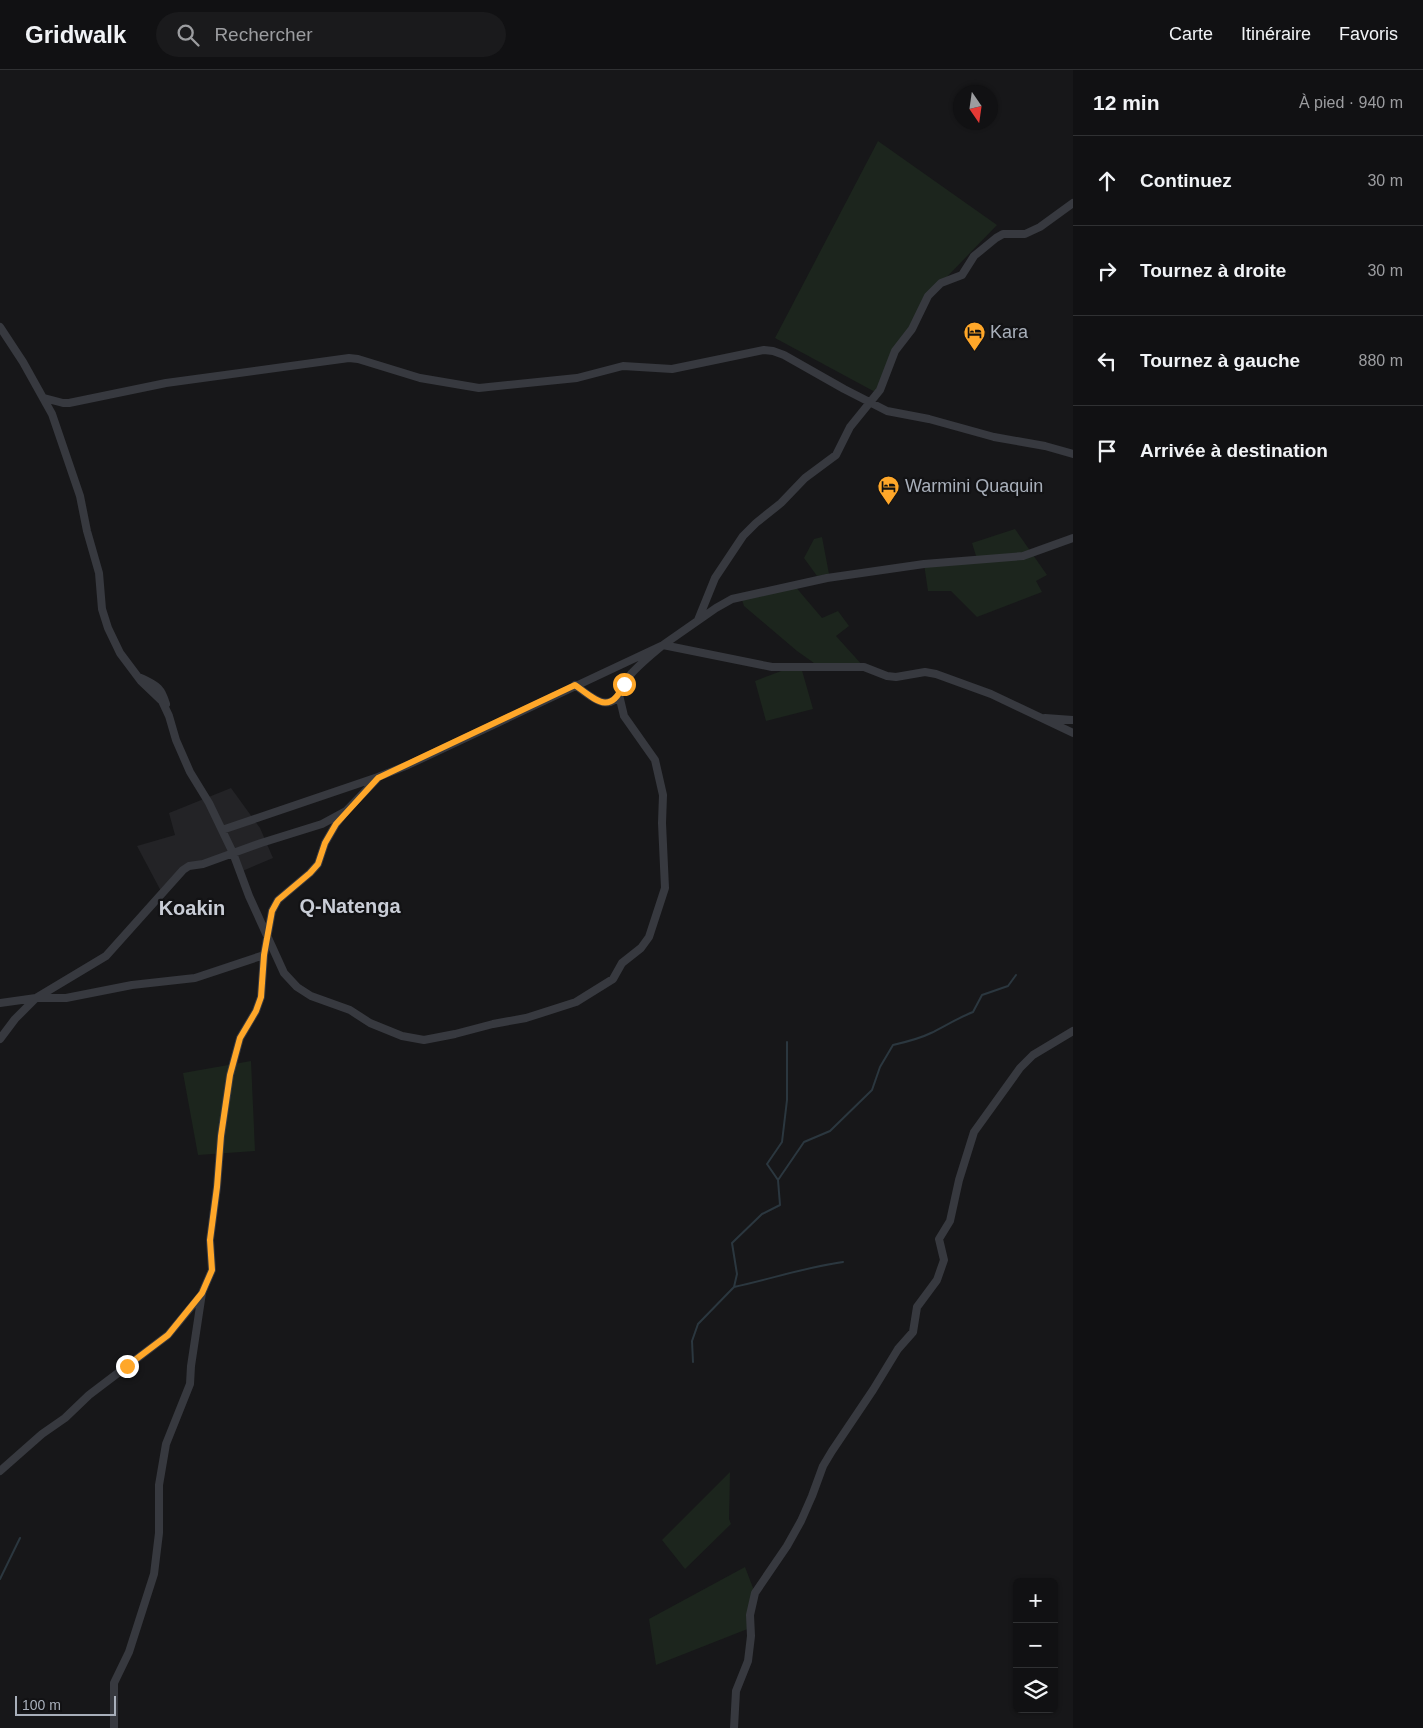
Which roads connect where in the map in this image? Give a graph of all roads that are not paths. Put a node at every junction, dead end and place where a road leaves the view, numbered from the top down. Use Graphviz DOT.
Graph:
graph roads {
  1 [pos="1073,203"];
  2 [pos="0,327"];
  3 [pos="44,398"];
  4 [pos="870,402"];
  5 [pos="1073,454"];
  6 [pos="1073,538"];
  7 [pos="698,620"];
  8 [pos="662,645"];
  9 [pos="575,685"];
  10 [pos="619,695"];
  11 [pos="1038,717"];
  12 [pos="1073,720"];
  13 [pos="1073,733"];
  14 [pos="378,778"];
  15 [pos="346,811"];
  16 [pos="222,830"];
  17 [pos="233,853"];
  18 [pos="268,939"];
  19 [pos="264,955"];
  20 [pos="36,998"];
  21 [pos="0,1003"];
  22 [pos="1073,1031"];
  23 [pos="0,1040"];
  24 [pos="202,1293"];
  25 [pos="0,1471"];
  26 [pos="114,1728"];
  27 [pos="734,1728"];
  1 -- 4 [label="street"];
  2 -- 3 [label="street"];
  3 -- 4 [label="street"];
  3 -- 16 [label="street"];
  4 -- 5 [label="street"];
  4 -- 7 [label="street"];
  6 -- 7 [label="street"];
  7 -- 8 [label="street"];
  8 -- 9 [label="street"];
  8 -- 10 [label="street"];
  8 -- 11 [label="street"];
  9 -- 10 [label="street"];
  9 -- 14 [label="street"];
  10 -- 18 [label="street"];
  11 -- 12 [label="street"];
  11 -- 13 [label="street"];
  14 -- 15 [label="street"];
  14 -- 16 [label="street"];
  15 -- 17 [label="street"];
  15 -- 18 [label="street"];
  16 -- 17 [label="street"];
  17 -- 18 [label="street"];
  17 -- 20 [label="street"];
  18 -- 19 [label="street"];
  19 -- 20 [label="street"];
  19 -- 24 [label="street"];
  20 -- 21 [label="street"];
  20 -- 23 [label="street"];
  22 -- 27 [label="street"];
  24 -- 25 [label="street"];
  24 -- 26 [label="street"];
}
